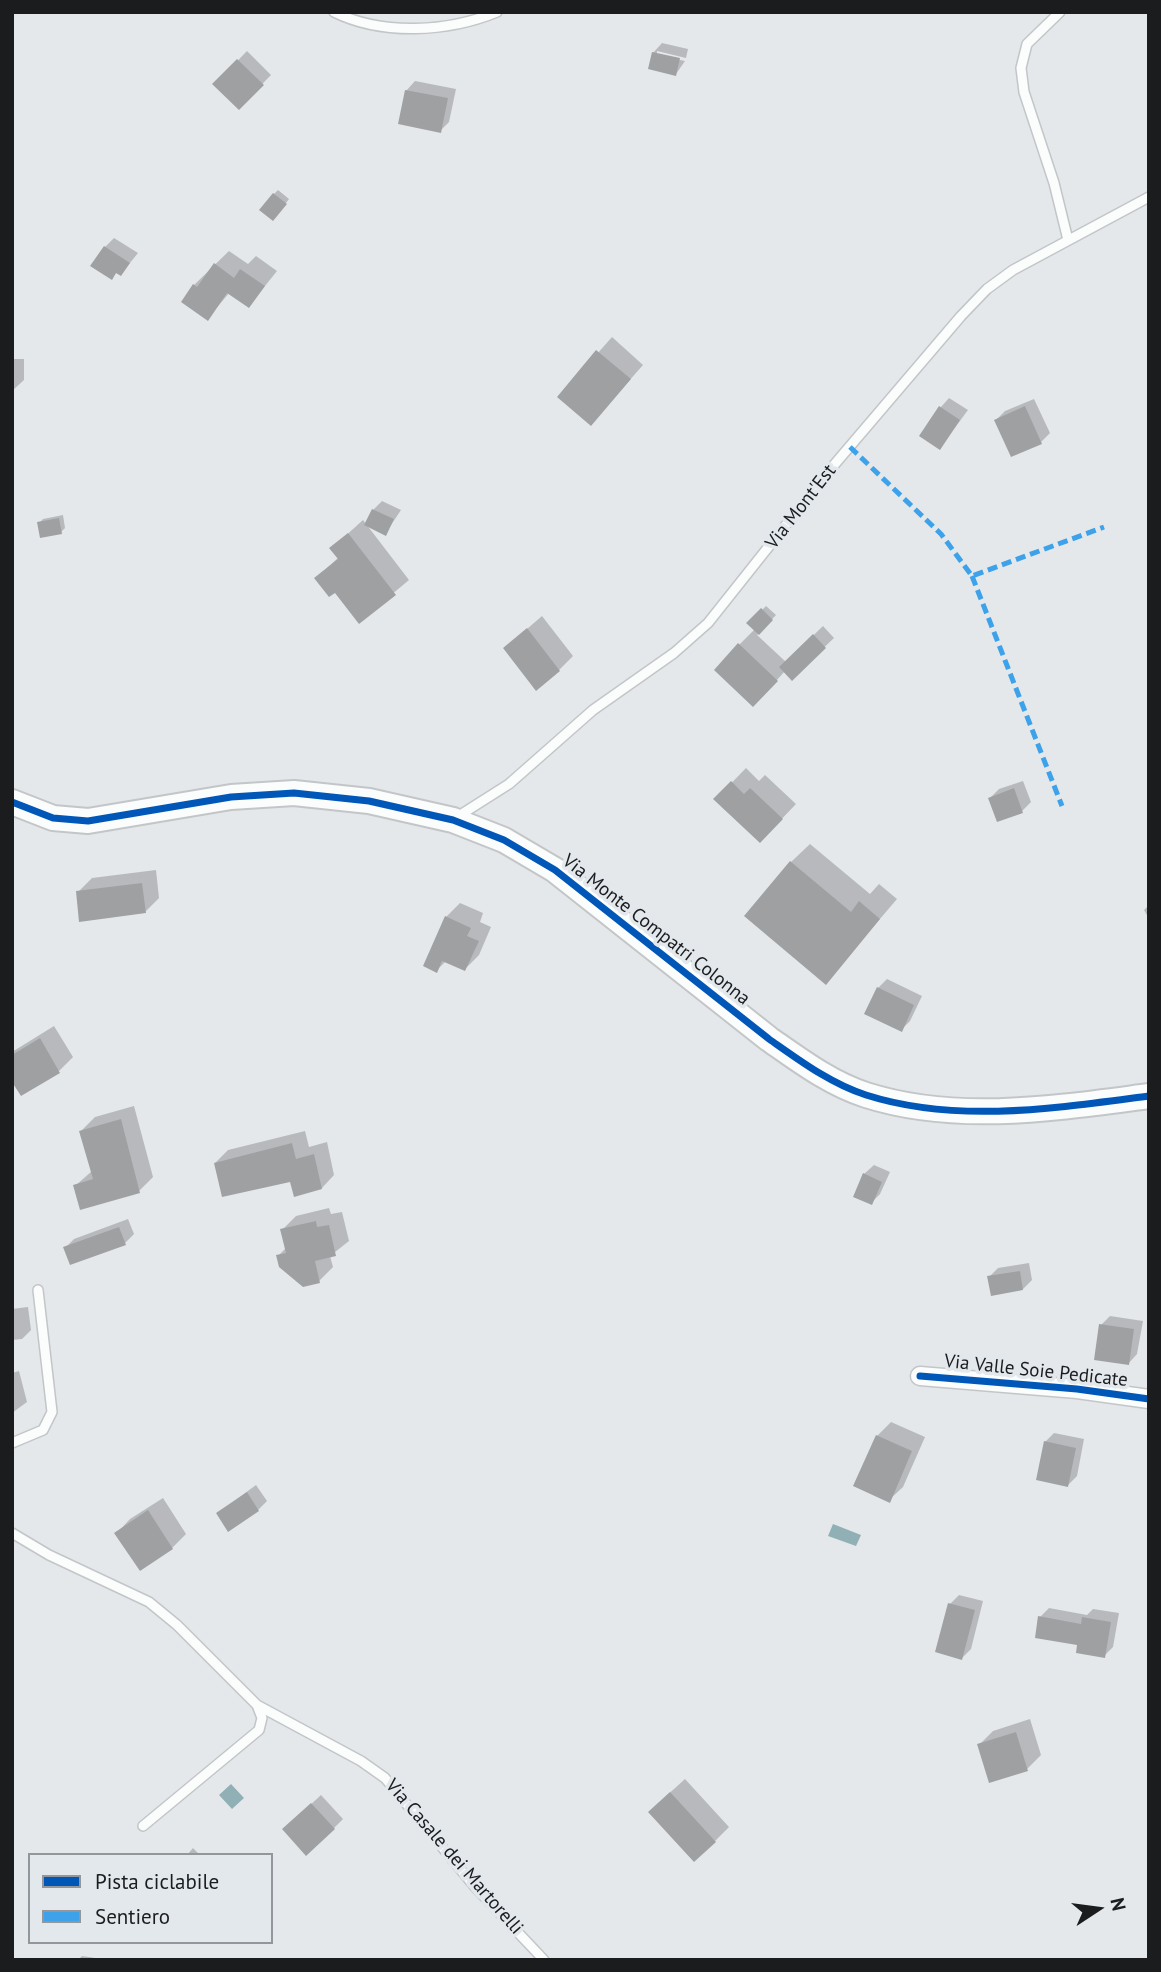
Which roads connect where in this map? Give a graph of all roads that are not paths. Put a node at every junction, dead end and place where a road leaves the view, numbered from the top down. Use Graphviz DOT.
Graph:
graph roads {
  1 [pos="334,12"];
  2 [pos="497,12"];
  3 [pos="1060,12"];
  4 [pos="1149,197"];
  5 [pos="1068,240"];
  6 [pos="12,802"];
  7 [pos="453,820"];
  8 [pos="1149,1096"];
  9 [pos="38,1290"];
  10 [pos="920,1376"];
  11 [pos="1149,1399"];
  12 [pos="12,1443"];
  13 [pos="12,1533"];
  14 [pos="257,1705"];
  15 [pos="143,1826"];
  16 [pos="544,1960"];
  1 -- 2 [label="lane"];
  3 -- 5 [label="lane"];
  4 -- 5 [label="lane, Via Mont'Est"];
  5 -- 7 [label="lane, Via Mont'Est"];
  6 -- 7 [label="street, Via Monte Compatri Colonna"];
  7 -- 8 [label="street, Via Monte Compatri Colonna"];
  9 -- 12 [label="lane"];
  10 -- 11 [label="street, Via Valle Soie Pedicate"];
  13 -- 14 [label="lane, Via Casale dei Martorelli"];
  14 -- 15 [label="lane"];
  14 -- 16 [label="lane, Via Casale dei Martorelli"];
}
